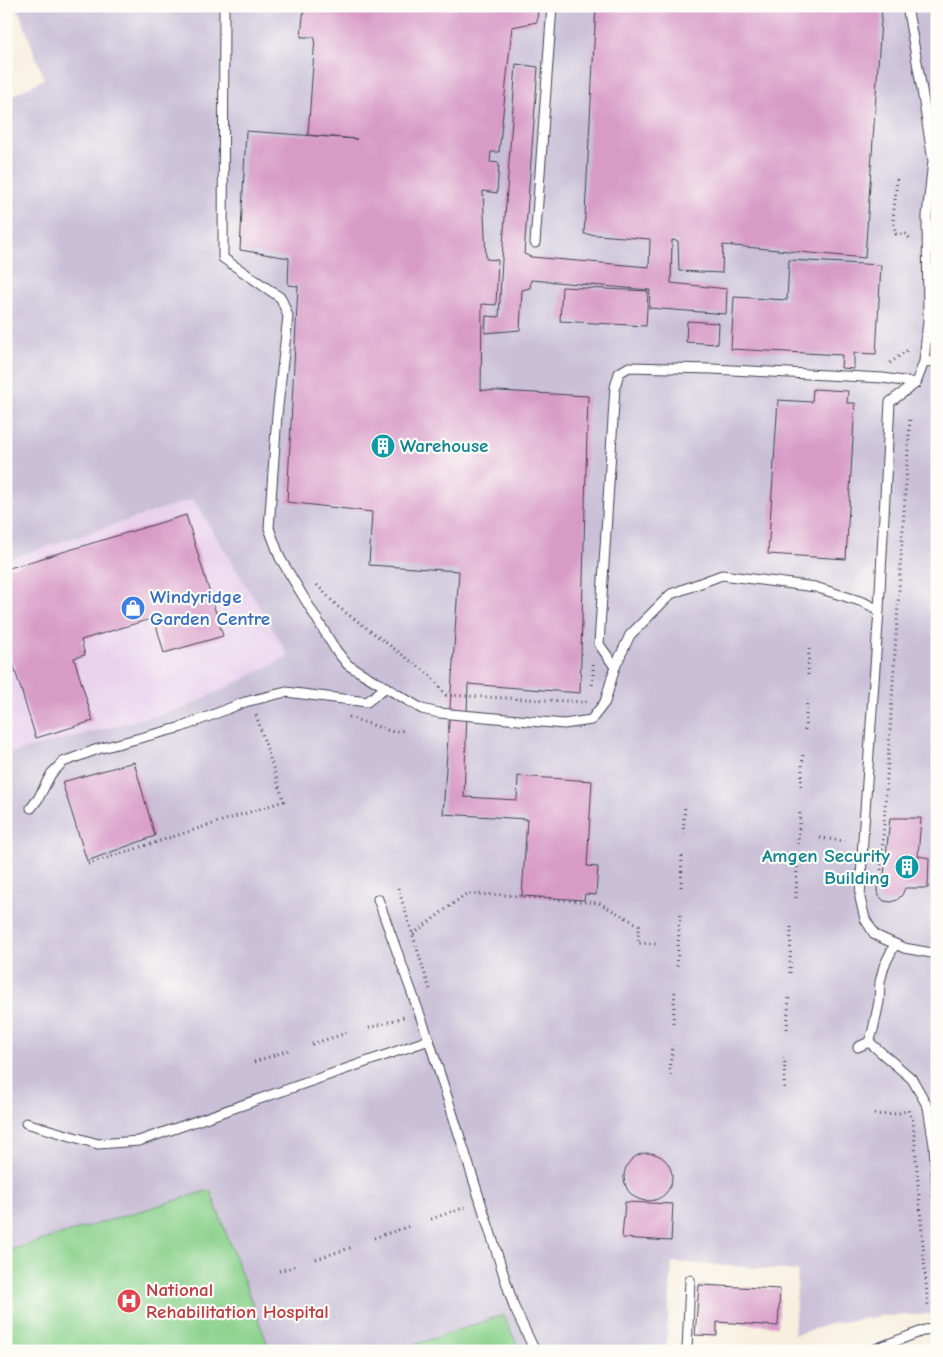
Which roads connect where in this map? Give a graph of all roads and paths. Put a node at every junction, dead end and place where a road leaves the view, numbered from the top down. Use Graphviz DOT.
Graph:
graph roads {
  1 [pos="224,6"];
  2 [pos="552,6"];
  3 [pos="907,6"];
  4 [pos="897,178"];
  5 [pos="535,243"];
  6 [pos="912,243"];
  7 [pos="913,345"];
  8 [pos="937,361"];
  9 [pos="924,362"];
  10 [pos="885,366"];
  11 [pos="916,383"];
  12 [pos="910,418"];
  13 [pos="311,579"];
  14 [pos="879,610"];
  15 [pos="810,647"];
  16 [pos="593,658"];
  17 [pos="615,667"];
  18 [pos="808,675"];
  19 [pos="386,687"];
  20 [pos="807,700"];
  21 [pos="263,713"];
  22 [pos="342,716"];
  23 [pos="406,730"];
  24 [pos="804,730"];
  25 [pos="803,753"];
  26 [pos="801,786"];
  27 [pos="685,805"];
  28 [pos="30,808"];
  29 [pos="800,810"];
  30 [pos="683,834"];
  31 [pos="820,838"];
  32 [pos="845,841"];
  33 [pos="798,844"];
  34 [pos="682,855"];
  35 [pos="88,864"];
  36 [pos="797,864"];
  37 [pos="881,870"];
  38 [pos="681,887"];
  39 [pos="796,898"];
  40 [pos="378,899"];
  41 [pos="680,912"];
  42 [pos="791,924"];
  43 [pos="412,934"];
  44 [pos="657,944"];
  45 [pos="895,944"];
  46 [pos="937,954"];
  47 [pos="677,966"];
  48 [pos="790,973"];
  49 [pos="675,989"];
  50 [pos="789,998"];
  51 [pos="406,1016"];
  52 [pos="673,1023"];
  53 [pos="369,1028"];
  54 [pos="787,1029"];
  55 [pos="347,1033"];
  56 [pos="429,1040"];
  57 [pos="869,1042"];
  58 [pos="312,1044"];
  59 [pos="672,1045"];
  60 [pos="858,1047"];
  61 [pos="289,1050"];
  62 [pos="785,1055"];
  63 [pos="254,1062"];
  64 [pos="670,1075"];
  65 [pos="784,1088"];
  66 [pos="874,1114"];
  67 [pos="26,1123"];
  68 [pos="937,1196"];
  69 [pos="468,1206"];
  70 [pos="431,1219"];
  71 [pos="410,1226"];
  72 [pos="374,1238"];
  73 [pos="353,1246"];
  74 [pos="316,1259"];
  75 [pos="296,1266"];
  76 [pos="279,1272"];
  77 [pos="690,1280"];
  78 [pos="928,1307"];
  79 [pos="937,1328"];
  80 [pos="535,1351"];
  81 [pos="687,1351"];
  82 [pos="870,1351"];
  1 -- 19 [label="lane"];
  2 -- 5 [label="lane"];
  3 -- 9 [label="lane"];
  4 -- 6 [label="path"];
  7 -- 10 [label="path"];
  8 -- 9 [label="lane"];
  9 -- 11 [label="lane"];
  11 -- 14 [label="lane"];
  11 -- 17 [label="lane"];
  12 -- 37 [label="path"];
  13 -- 16 [label="path"];
  14 -- 17 [label="lane"];
  14 -- 45 [label="lane"];
  15 -- 18 [label="path"];
  17 -- 19 [label="lane"];
  19 -- 28 [label="lane"];
  20 -- 24 [label="path"];
  21 -- 35 [label="path"];
  22 -- 23 [label="path"];
  25 -- 26 [label="path"];
  27 -- 30 [label="path"];
  29 -- 33 [label="path"];
  31 -- 32 [label="path"];
  34 -- 38 [label="path"];
  36 -- 39 [label="path"];
  40 -- 56 [label="lane"];
  41 -- 47 [label="path"];
  42 -- 48 [label="path"];
  43 -- 44 [label="path"];
  45 -- 46 [label="lane"];
  45 -- 57 [label="lane"];
  49 -- 52 [label="path"];
  50 -- 54 [label="path"];
  51 -- 53 [label="path"];
  55 -- 58 [label="path"];
  56 -- 67 [label="lane"];
  56 -- 80 [label="lane"];
  57 -- 60 [label="lane"];
  57 -- 68 [label="lane"];
  59 -- 64 [label="path"];
  61 -- 63 [label="path"];
  62 -- 65 [label="path"];
  66 -- 78 [label="path"];
  69 -- 70 [label="path"];
  71 -- 72 [label="path"];
  73 -- 74 [label="path"];
  75 -- 76 [label="path"];
  77 -- 81 [label="lane"];
  79 -- 82 [label="lane"];
}
